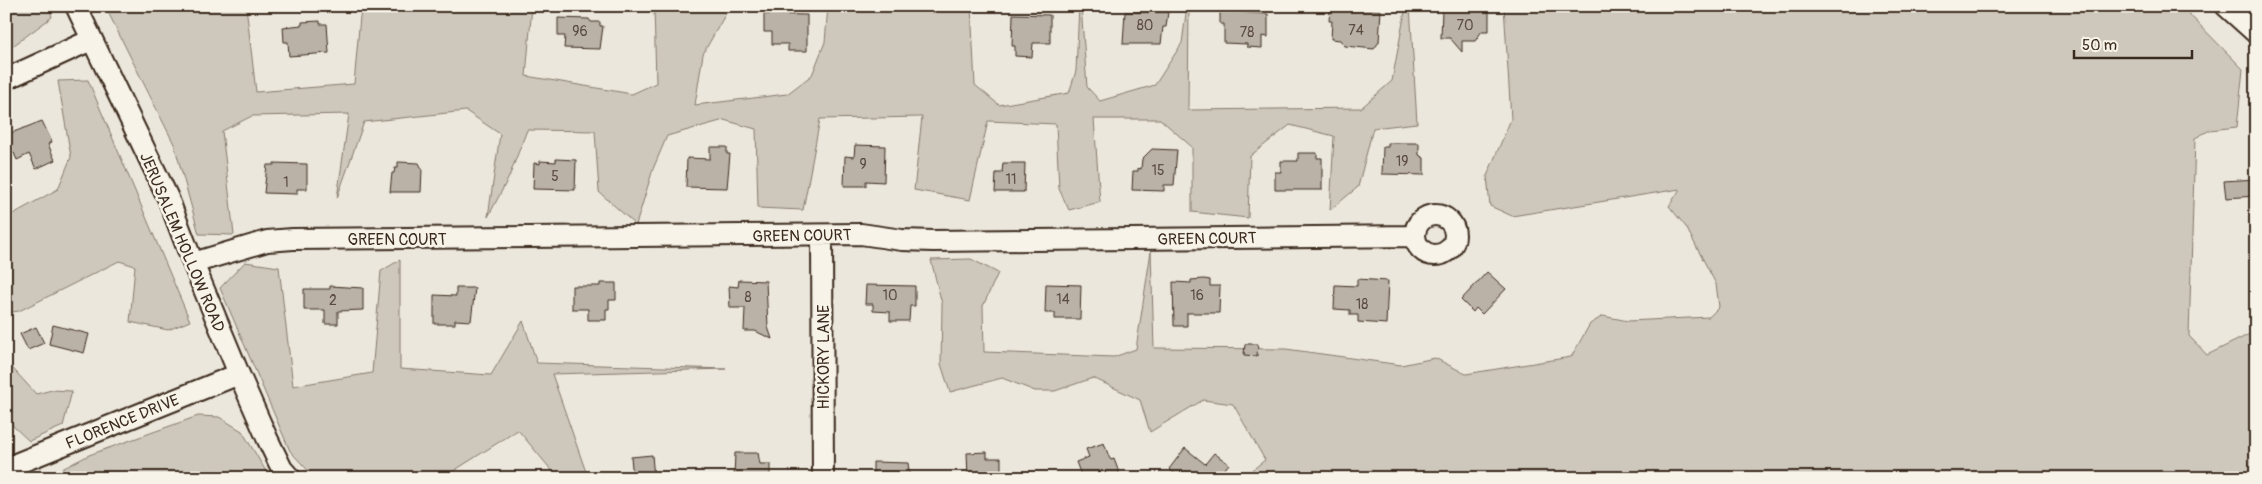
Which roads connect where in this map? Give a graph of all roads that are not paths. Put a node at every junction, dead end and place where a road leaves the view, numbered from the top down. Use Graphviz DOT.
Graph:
graph roads {
  1 [pos="76,6"];
  2 [pos="2226,6"];
  3 [pos="2256,33"];
  4 [pos="91,40"];
  5 [pos="6,79"];
  6 [pos="822,235"];
  7 [pos="1414,236"];
  8 [pos="192,263"];
  9 [pos="239,374"];
  10 [pos="6,468"];
  11 [pos="290,478"];
  12 [pos="823,478"];
  1 -- 4 [label="street, JERUSALEM HOLLOW ROAD"];
  2 -- 3 [label="street"];
  4 -- 5 [label="street"];
  4 -- 8 [label="street, JERUSALEM HOLLOW ROAD"];
  6 -- 7 [label="street, GREEN COURT"];
  6 -- 8 [label="street, GREEN COURT"];
  6 -- 12 [label="street, HICKORY LANE"];
  8 -- 9 [label="street, JERUSALEM HOLLOW ROAD"];
  9 -- 10 [label="street, FLORENCE DRIVE"];
  9 -- 11 [label="street, JERUSALEM HOLLOW ROAD"];
}
